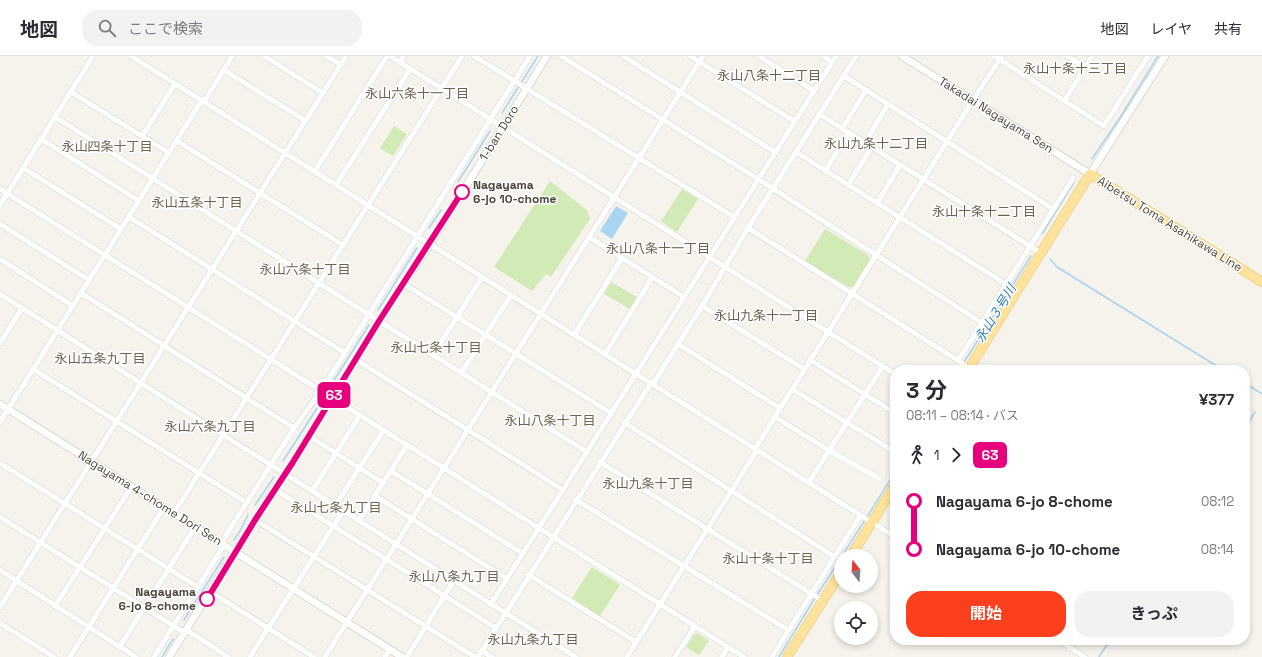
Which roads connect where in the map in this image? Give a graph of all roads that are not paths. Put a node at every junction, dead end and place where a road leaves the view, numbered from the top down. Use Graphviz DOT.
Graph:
graph roads {
  1 [pos="94,56"];
  2 [pos="131,56"];
  3 [pos="232,56"];
  4 [pos="264,56"];
  5 [pos="326,56"];
  6 [pos="346,56"];
  7 [pos="388,56"];
  8 [pos="404,56"];
  9 [pos="462,56"];
  10 [pos="474,56"];
  11 [pos="530,56"];
  12 [pos="547,56"];
  13 [pos="561,56"];
  14 [pos="623,56"];
  15 [pos="690,56"];
  16 [pos="703,56"];
  17 [pos="759,56"];
  18 [pos="823,56"];
  19 [pos="836,56"];
  20 [pos="856,56"];
  21 [pos="902,56"];
  22 [pos="994,56"];
  23 [pos="1067,56"];
  24 [pos="1092,56"];
  25 [pos="1148,56"];
  26 [pos="1165,56"];
  27 [pos="1001,58"];
  28 [pos="400,62"];
  29 [pos="699,62"];
  30 [pos="832,62"];
  31 [pos="340,65"];
  32 [pos="1085,67"];
  33 [pos="410,69"];
  34 [pos="224,70"];
  35 [pos="844,76"];
  36 [pos="175,84"];
  37 [pos="520,85"];
  38 [pos="442,88"];
  39 [pos="866,90"];
  40 [pos="814,91"];
  41 [pos="71,92"];
  42 [pos="680,92"];
  43 [pos="323,93"];
  44 [pos="973,100"];
  45 [pos="1064,100"];
  46 [pos="203,101"];
  47 [pos="888,104"];
  48 [pos="819,114"];
  49 [pos="55,117"];
  50 [pos="306,120"];
  51 [pos="491,120"];
  52 [pos="662,120"];
  53 [pos="794,121"];
  54 [pos="503,127"];
  55 [pos="842,128"];
  56 [pos="849,133"];
  57 [pos="142,136"];
  58 [pos="41,139"];
  59 [pos="177,141"];
  60 [pos="865,142"];
  61 [pos="948,142"];
  62 [pos="872,147"];
  63 [pos="776,152"];
  64 [pos="796,152"];
  65 [pos="286,153"];
  66 [pos="169,154"];
  67 [pos="640,157"];
  68 [pos="900,165"];
  69 [pos="23,168"];
  70 [pos="315,171"];
  71 [pos="825,171"];
  72 [pos="1090,174"];
  73 [pos="1073,178"];
  74 [pos="153,179"];
  75 [pos="758,180"];
  76 [pos="924,180"];
  77 [pos="336,185"];
  78 [pos="848,185"];
  79 [pos="0,189"];
  80 [pos="772,190"];
  81 [pos="260,193"];
  82 [pos="7,194"];
  83 [pos="614,197"];
  84 [pos="139,201"];
  85 [pos="877,203"];
  86 [pos="0,205"];
  87 [pos="368,205"];
  88 [pos="1053,209"];
  89 [pos="129,217"];
  90 [pos="734,217"];
  91 [pos="900,218"];
  92 [pos="0,224"];
  93 [pos="748,228"];
  94 [pos="121,229"];
  95 [pos="236,231"];
  96 [pos="418,236"];
  97 [pos="589,237"];
  98 [pos="430,244"];
  99 [pos="343,245"];
  100 [pos="1031,246"];
  101 [pos="1041,252"];
  102 [pos="105,255"];
  103 [pos="876,255"];
  104 [pos="709,256"];
  105 [pos="622,258"];
  106 [pos="0,259"];
  107 [pos="725,267"];
  108 [pos="212,269"];
  109 [pos="482,277"];
  110 [pos="652,278"];
  111 [pos="89,280"];
  112 [pos="1262,282"];
  113 [pos="319,283"];
  114 [pos="404,284"];
  115 [pos="1012,288"];
  116 [pos="81,293"];
  117 [pos="0,294"];
  118 [pos="853,294"];
  119 [pos="511,295"];
  120 [pos="684,297"];
  121 [pos="73,306"];
  122 [pos="702,306"];
  123 [pos="188,307"];
  124 [pos="22,308"];
  125 [pos="541,314"];
  126 [pos="368,315"];
  127 [pos="457,318"];
  128 [pos="379,321"];
  129 [pos="295,322"];
  130 [pos="988,326"];
  131 [pos="58,330"];
  132 [pos="828,332"];
  133 [pos="485,335"];
  134 [pos="574,335"];
  135 [pos="0,343"];
  136 [pos="678,344"];
  137 [pos="164,346"];
  138 [pos="345,353"];
  139 [pos="515,354"];
  140 [pos="606,354"];
  141 [pos="433,355"];
  142 [pos="355,359"];
  143 [pos="271,360"];
  144 [pos="810,360"];
  145 [pos="965,365"];
  146 [pos="883,366"];
  147 [pos="33,369"];
  148 [pos="804,370"];
  149 [pos="890,371"];
  150 [pos="461,373"];
  151 [pos="636,374"];
  152 [pos="141,383"];
  153 [pos="652,384"];
  154 [pos="792,389"];
  155 [pos="321,391"];
  156 [pos="491,391"];
  157 [pos="865,395"];
  158 [pos="247,398"];
  159 [pos="332,398"];
  160 [pos="0,404"];
  161 [pos="780,408"];
  162 [pos="8,409"];
  163 [pos="890,410"];
  164 [pos="611,413"];
  165 [pos="360,415"];
  166 [pos="775,417"];
  167 [pos="0,422"];
  168 [pos="117,422"];
  169 [pos="625,423"];
  170 [pos="848,423"];
  171 [pos="294,428"];
  172 [pos="467,430"];
  173 [pos="384,431"];
  174 [pos="223,435"];
  175 [pos="309,436"];
  176 [pos="407,445"];
  177 [pos="756,449"];
  178 [pos="890,449"];
  179 [pos="830,451"];
  180 [pos="587,452"];
  181 [pos="336,454"];
  182 [pos="92,461"];
  183 [pos="0,462"];
  184 [pos="600,462"];
  185 [pos="271,466"];
  186 [pos="360,468"];
  187 [pos="443,468"];
  188 [pos="391,471"];
  189 [pos="199,473"];
  190 [pos="285,474"];
  191 [pos="880,479"];
  192 [pos="809,482"];
  193 [pos="383,483"];
  194 [pos="132,486"];
  195 [pos="274,490"];
  196 [pos="563,490"];
  197 [pos="312,491"];
  198 [pos="732,491"];
  199 [pos="428,493"];
  200 [pos="890,493"];
  201 [pos="375,496"];
  202 [pos="576,500"];
  203 [pos="247,503"];
  204 [pos="65,504"];
  205 [pos="335,506"];
  206 [pos="164,507"];
  207 [pos="343,511"];
  208 [pos="174,513"];
  209 [pos="860,516"];
  210 [pos="0,517"];
  211 [pos="412,518"];
  212 [pos="255,520"];
  213 [pos="359,521"];
  214 [pos="872,522"];
  215 [pos="333,525"];
  216 [pos="196,527"];
  217 [pos="104,528"];
  218 [pos="539,528"];
  219 [pos="708,528"];
  220 [pos="890,534"];
  221 [pos="553,537"];
  222 [pos="40,543"];
  223 [pos="222,544"];
  224 [pos="396,544"];
  225 [pos="137,549"];
  226 [pos="839,549"];
  227 [pos="855,549"];
  228 [pos="236,552"];
  229 [pos="522,553"];
  230 [pos="314,556"];
  231 [pos="834,557"];
  232 [pos="387,559"];
  233 [pos="80,567"];
  234 [pos="684,567"];
  235 [pos="169,569"];
  236 [pos="0,570"];
  237 [pos="529,575"];
  238 [pos="506,578"];
  239 [pos="834,579"];
  240 [pos="454,580"];
  241 [pos="17,581"];
  242 [pos="198,587"];
  243 [pos="113,588"];
  244 [pos="294,588"];
  245 [pos="367,590"];
  246 [pos="211,592"];
  247 [pos="445,596"];
  248 [pos="817,597"];
  249 [pos="491,604"];
  250 [pos="660,605"];
  251 [pos="55,606"];
  252 [pos="0,607"];
  253 [pos="144,607"];
  254 [pos="506,613"];
  255 [pos="0,623"];
  256 [pos="346,623"];
  257 [pos="173,626"];
  258 [pos="425,626"];
  259 [pos="695,626"];
  260 [pos="88,627"];
  261 [pos="496,628"];
  262 [pos="268,629"];
  263 [pos="788,630"];
  264 [pos="186,631"];
  265 [pos="636,642"];
  266 [pos="1066,645"];
  267 [pos="120,646"];
  268 [pos="728,647"];
  269 [pos="390,650"];
  270 [pos="482,650"];
  271 [pos="54,657"];
  272 [pos="70,657"];
  273 [pos="136,657"];
  274 [pos="154,657"];
  275 [pos="169,657"];
  276 [pos="228,657"];
  277 [pos="250,657"];
  278 [pos="314,657"];
  279 [pos="325,657"];
  280 [pos="385,657"];
  281 [pos="402,657"];
  282 [pos="407,657"];
  283 [pos="476,657"];
  284 [pos="492,657"];
  285 [pos="576,657"];
  286 [pos="627,657"];
  287 [pos="675,657"];
  288 [pos="722,657"];
  289 [pos="744,657"];
  290 [pos="772,657"];
  291 [pos="787,657"];
  292 [pos="1085,657"];
  1 -- 41 [label="street"];
  2 -- 36 [label="street"];
  3 -- 34 [label="street"];
  4 -- 43 [label="street"];
  5 -- 31 [label="street"];
  6 -- 31 [label="street"];
  7 -- 28 [label="street"];
  7 -- 70 [label="street"];
  8 -- 28 [label="street"];
  9 -- 38 [label="street"];
  10 -- 37 [label="street"];
  11 -- 37 [label="street"];
  12 -- 37 [label="street, 1-ban Doro"];
  13 -- 52 [label="street"];
  14 -- 42 [label="street"];
  15 -- 29 [label="street"];
  16 -- 29 [label="street"];
  17 -- 40 [label="street"];
  18 -- 30 [label="street"];
  19 -- 30 [label="street"];
  20 -- 35 [label="street"];
  21 -- 44 [label="street, Takadai Nagayama Sen"];
  22 -- 27 [label="street"];
  23 -- 32 [label="street"];
  24 -- 32 [label="street"];
  25 -- 45 [label="street"];
  26 -- 72 [label="street"];
  27 -- 44 [label="street"];
  27 -- 45 [label="street"];
  28 -- 33 [label="street"];
  29 -- 42 [label="street"];
  29 -- 53 [label="street"];
  30 -- 40 [label="street"];
  31 -- 43 [label="street"];
  32 -- 45 [label="street"];
  33 -- 38 [label="street"];
  33 -- 77 [label="street"];
  34 -- 46 [label="street"];
  34 -- 50 [label="street"];
  35 -- 39 [label="street"];
  35 -- 48 [label="street"];
  36 -- 46 [label="street"];
  36 -- 57 [label="street"];
  37 -- 51 [label="street"];
  37 -- 54 [label="street, 1-ban Doro"];
  37 -- 67 [label="street"];
  38 -- 51 [label="street"];
  38 -- 87 [label="street"];
  39 -- 47 [label="street"];
  39 -- 55 [label="street"];
  40 -- 53 [label="street"];
  41 -- 49 [label="street"];
  41 -- 57 [label="street"];
  42 -- 52 [label="street"];
  42 -- 63 [label="street"];
  43 -- 50 [label="street"];
  44 -- 61 [label="street"];
  44 -- 72 [label="street, Takadai Nagayama Sen"];
  46 -- 59 [label="street"];
  46 -- 65 [label="street"];
  47 -- 60 [label="street"];
  47 -- 61 [label="street"];
  48 -- 55 [label="street"];
  48 -- 64 [label="street"];
  49 -- 58 [label="street"];
  49 -- 74 [label="street"];
  50 -- 65 [label="street"];
  51 -- 54 [label="street"];
  51 -- 96 [label="street"];
  52 -- 67 [label="street"];
  52 -- 75 [label="street"];
  53 -- 63 [label="street"];
  54 -- 83 [label="street"];
  54 -- 98 [label="street, 1-ban Doro"];
  55 -- 56 [label="street"];
  56 -- 60 [label="street"];
  56 -- 71 [label="street"];
  57 -- 66 [label="street"];
  58 -- 69 [label="street"];
  58 -- 84 [label="street"];
  59 -- 66 [label="street"];
  59 -- 81 [label="street"];
  60 -- 62 [label="street"];
  61 -- 76 [label="street"];
  61 -- 88 [label="street"];
  62 -- 68 [label="street"];
  62 -- 78 [label="street"];
  63 -- 75 [label="street"];
  64 -- 71 [label="street"];
  64 -- 80 [label="street"];
  65 -- 70 [label="street"];
  65 -- 81 [label="street"];
  66 -- 74 [label="street"];
  67 -- 83 [label="street"];
  67 -- 90 [label="street"];
  68 -- 76 [label="street"];
  68 -- 85 [label="street"];
  69 -- 82 [label="street"];
  69 -- 94 [label="street"];
  70 -- 77 [label="street"];
  71 -- 78 [label="street"];
  72 -- 101 [label="main road, Aibetsu Toma Asahikawa Line"];
  72 -- 112 [label="main road, Aibetsu Toma Asahikawa Line"];
  73 -- 88 [label="street"];
  74 -- 84 [label="street"];
  74 -- 95 [label="street"];
  75 -- 80 [label="street"];
  75 -- 90 [label="street"];
  76 -- 91 [label="street"];
  76 -- 100 [label="street"];
  77 -- 87 [label="street"];
  78 -- 85 [label="street"];
  79 -- 82 [label="street"];
  80 -- 93 [label="street"];
  80 -- 103 [label="street"];
  81 -- 95 [label="street"];
  81 -- 99 [label="street"];
  82 -- 86 [label="street"];
  82 -- 102 [label="street"];
  83 -- 97 [label="street"];
  83 -- 104 [label="street"];
  84 -- 89 [label="street"];
  85 -- 91 [label="street"];
  87 -- 96 [label="street"];
  87 -- 99 [label="street"];
  88 -- 100 [label="street"];
  89 -- 94 [label="street"];
  89 -- 108 [label="street"];
  90 -- 104 [label="street"];
  91 -- 103 [label="street"];
  91 -- 115 [label="street"];
  92 -- 111 [label="street"];
  93 -- 107 [label="street"];
  93 -- 118 [label="street"];
  94 -- 102 [label="street"];
  95 -- 108 [label="street"];
  95 -- 113 [label="street"];
  96 -- 98 [label="street"];
  96 -- 126 [label="street"];
  97 -- 105 [label="street"];
  97 -- 125 [label="street"];
  98 -- 109 [label="street"];
  98 -- 114 [label="street, 1-ban Doro"];
  99 -- 113 [label="street"];
  100 -- 101 [label="street"];
  100 -- 115 [label="street"];
  101 -- 115 [label="main road, Aibetsu Toma Asahikawa Line"];
  102 -- 111 [label="street"];
  102 -- 123 [label="street"];
  103 -- 118 [label="street"];
  103 -- 130 [label="street"];
  104 -- 107 [label="street"];
  104 -- 120 [label="street"];
  105 -- 110 [label="street"];
  105 -- 134 [label="street"];
  106 -- 121 [label="street"];
  107 -- 122 [label="street"];
  107 -- 132 [label="street"];
  108 -- 123 [label="street"];
  108 -- 129 [label="street"];
  109 -- 119 [label="street"];
  109 -- 127 [label="street"];
  110 -- 120 [label="street"];
  110 -- 140 [label="street"];
  111 -- 116 [label="street"];
  113 -- 126 [label="street"];
  113 -- 129 [label="street"];
  114 -- 127 [label="street"];
  114 -- 128 [label="street, 1-ban Doro"];
  115 -- 130 [label="main road, Aibetsu Toma Asahikawa Line"];
  115 -- 130 [label="street"];
  116 -- 121 [label="street"];
  116 -- 137 [label="street"];
  117 -- 124 [label="street"];
  118 -- 132 [label="street"];
  118 -- 145 [label="street"];
  119 -- 125 [label="street"];
  119 -- 133 [label="street"];
  120 -- 151 [label="street"];
  121 -- 131 [label="street"];
  122 -- 136 [label="street"];
  122 -- 148 [label="street"];
  123 -- 137 [label="street"];
  123 -- 143 [label="street"];
  124 -- 131 [label="street"];
  124 -- 135 [label="street"];
  125 -- 134 [label="street"];
  125 -- 139 [label="street"];
  126 -- 128 [label="street"];
  126 -- 138 [label="street"];
  127 -- 133 [label="street"];
  127 -- 141 [label="street"];
  128 -- 141 [label="street"];
  128 -- 142 [label="street, 1-ban Doro"];
  129 -- 138 [label="street"];
  129 -- 143 [label="street"];
  130 -- 145 [label="main road, Aibetsu Toma Asahikawa Line"];
  130 -- 145 [label="street"];
  131 -- 147 [label="street"];
  131 -- 152 [label="street"];
  132 -- 144 [label="street"];
  132 -- 146 [label="street"];
  133 -- 139 [label="street"];
  133 -- 150 [label="street"];
  134 -- 140 [label="street"];
  136 -- 153 [label="street"];
  136 -- 161 [label="street"];
  137 -- 152 [label="street"];
  137 -- 158 [label="street"];
  138 -- 155 [label="street"];
  139 -- 156 [label="street"];
  139 -- 164 [label="street"];
  140 -- 151 [label="street"];
  141 -- 150 [label="street"];
  142 -- 159 [label="street, 1-ban Doro"];
  142 -- 172 [label="street"];
  143 -- 155 [label="street"];
  143 -- 158 [label="street"];
  144 -- 148 [label="street"];
  144 -- 157 [label="street"];
  146 -- 149 [label="street"];
  146 -- 157 [label="street"];
  147 -- 162 [label="street"];
  147 -- 168 [label="street"];
  148 -- 154 [label="street"];
  150 -- 156 [label="street"];
  151 -- 153 [label="street"];
  151 -- 164 [label="street"];
  152 -- 168 [label="street"];
  152 -- 174 [label="street"];
  153 -- 169 [label="street"];
  153 -- 177 [label="street"];
  154 -- 161 [label="street"];
  154 -- 170 [label="street"];
  155 -- 159 [label="street"];
  155 -- 171 [label="street"];
  156 -- 172 [label="street"];
  156 -- 180 [label="street"];
  157 -- 163 [label="street"];
  157 -- 170 [label="street"];
  158 -- 171 [label="street"];
  158 -- 174 [label="street"];
  159 -- 165 [label="street"];
  159 -- 175 [label="street, 1-ban Doro"];
  160 -- 162 [label="street, Nagayama 4-chome Dori Sen"];
  161 -- 166 [label="street"];
  162 -- 167 [label="street"];
  162 -- 182 [label="street, Nagayama 4-chome Dori Sen"];
  164 -- 180 [label="street"];
  165 -- 173 [label="street"];
  165 -- 181 [label="street"];
  166 -- 177 [label="street"];
  166 -- 179 [label="street"];
  168 -- 182 [label="street"];
  168 -- 189 [label="street"];
  169 -- 184 [label="street"];
  169 -- 198 [label="street"];
  170 -- 178 [label="street"];
  170 -- 179 [label="street"];
  171 -- 185 [label="street"];
  172 -- 187 [label="street"];
  172 -- 196 [label="street"];
  173 -- 176 [label="street"];
  173 -- 186 [label="street"];
  174 -- 185 [label="street"];
  174 -- 189 [label="street"];
  175 -- 181 [label="street"];
  175 -- 190 [label="street, 1-ban Doro"];
  176 -- 187 [label="street"];
  176 -- 188 [label="street"];
  177 -- 192 [label="street"];
  177 -- 198 [label="street"];
  179 -- 191 [label="street"];
  179 -- 192 [label="street"];
  180 -- 196 [label="street"];
  181 -- 186 [label="street"];
  181 -- 197 [label="street"];
  182 -- 194 [label="street, Nagayama 4-chome Dori Sen"];
  182 -- 204 [label="street"];
  183 -- 204 [label="street"];
  184 -- 202 [label="street"];
  184 -- 219 [label="street"];
  185 -- 190 [label="street"];
  185 -- 203 [label="street"];
  186 -- 193 [label="street"];
  186 -- 205 [label="street"];
  187 -- 199 [label="street"];
  187 -- 218 [label="street"];
  188 -- 193 [label="street"];
  188 -- 199 [label="street"];
  189 -- 203 [label="street"];
  189 -- 208 [label="street"];
  190 -- 195 [label="street, 1-ban Doro"];
  190 -- 197 [label="street"];
  192 -- 209 [label="street"];
  193 -- 201 [label="street"];
  194 -- 206 [label="street, Nagayama 4-chome Dori Sen"];
  194 -- 217 [label="street"];
  195 -- 212 [label="street, 1-ban Doro"];
  195 -- 215 [label="street"];
  196 -- 218 [label="street"];
  197 -- 205 [label="street"];
  198 -- 219 [label="street"];
  198 -- 231 [label="street"];
  199 -- 211 [label="street"];
  199 -- 229 [label="street"];
  200 -- 214 [label="main road"];
  201 -- 211 [label="street"];
  201 -- 213 [label="street"];
  202 -- 221 [label="street"];
  202 -- 234 [label="street"];
  203 -- 223 [label="street"];
  204 -- 217 [label="street"];
  204 -- 222 [label="street"];
  205 -- 207 [label="street"];
  206 -- 208 [label="street, Nagayama 4-chome Dori Sen"];
  206 -- 225 [label="street"];
  207 -- 213 [label="street"];
  207 -- 215 [label="street"];
  208 -- 216 [label="street, Nagayama 4-chome Dori Sen"];
  209 -- 214 [label="street"];
  209 -- 226 [label="street"];
  210 -- 222 [label="street"];
  211 -- 224 [label="street"];
  211 -- 238 [label="street"];
  212 -- 228 [label="street, 1-ban Doro"];
  212 -- 230 [label="street"];
  213 -- 224 [label="street"];
  214 -- 220 [label="street"];
  214 -- 227 [label="main road"];
  215 -- 230 [label="street"];
  215 -- 232 [label="street"];
  216 -- 223 [label="street, Nagayama 4-chome Dori Sen"];
  216 -- 235 [label="street"];
  217 -- 225 [label="street"];
  217 -- 233 [label="street"];
  218 -- 221 [label="street"];
  218 -- 229 [label="street"];
  219 -- 234 [label="street"];
  219 -- 248 [label="street"];
  221 -- 237 [label="street"];
  221 -- 250 [label="street"];
  222 -- 233 [label="street"];
  222 -- 241 [label="street"];
  223 -- 228 [label="street, Nagayama 4-chome Dori Sen"];
  223 -- 242 [label="street"];
  224 -- 232 [label="street"];
  224 -- 240 [label="street"];
  225 -- 235 [label="street"];
  225 -- 243 [label="street"];
  228 -- 244 [label="street, Nagayama 4-chome Dori Sen"];
  228 -- 246 [label="street, 1-ban Doro"];
  229 -- 238 [label="street"];
  230 -- 244 [label="street"];
  230 -- 245 [label="street"];
  231 -- 248 [label="street"];
  232 -- 245 [label="street"];
  232 -- 247 [label="street"];
  233 -- 243 [label="street"];
  233 -- 251 [label="street"];
  234 -- 250 [label="street"];
  234 -- 263 [label="street"];
  235 -- 242 [label="street"];
  235 -- 253 [label="street"];
  236 -- 241 [label="street"];
  237 -- 254 [label="street"];
  237 -- 265 [label="street"];
  238 -- 249 [label="street"];
  239 -- 248 [label="main road"];
  240 -- 247 [label="street"];
  240 -- 249 [label="street"];
  241 -- 251 [label="street"];
  241 -- 252 [label="street"];
  242 -- 257 [label="street"];
  243 -- 253 [label="street"];
  243 -- 260 [label="street"];
  244 -- 256 [label="street, Nagayama 4-chome Dori Sen"];
  244 -- 262 [label="street"];
  245 -- 256 [label="street"];
  245 -- 258 [label="street"];
  246 -- 262 [label="street"];
  246 -- 264 [label="street, 1-ban Doro"];
  247 -- 258 [label="street"];
  247 -- 261 [label="street"];
  248 -- 263 [label="street"];
  248 -- 291 [label="main road"];
  249 -- 254 [label="street"];
  250 -- 259 [label="street"];
  250 -- 265 [label="street"];
  251 -- 260 [label="street"];
  253 -- 257 [label="street"];
  253 -- 267 [label="street"];
  254 -- 261 [label="street"];
  254 -- 285 [label="street"];
  255 -- 271 [label="street"];
  256 -- 269 [label="street, Nagayama 4-chome Dori Sen"];
  256 -- 279 [label="street"];
  257 -- 264 [label="street"];
  257 -- 274 [label="street"];
  258 -- 282 [label="street"];
  258 -- 283 [label="street"];
  259 -- 268 [label="street"];
  259 -- 287 [label="street"];
  260 -- 267 [label="street"];
  260 -- 272 [label="street"];
  261 -- 270 [label="street"];
  262 -- 277 [label="street"];
  262 -- 278 [label="street"];
  263 -- 290 [label="street"];
  264 -- 275 [label="street, 1-ban Doro"];
  264 -- 276 [label="street"];
  265 -- 286 [label="street"];
  266 -- 292 [label="street"];
  267 -- 273 [label="street"];
  268 -- 288 [label="street"];
  268 -- 289 [label="street"];
  269 -- 280 [label="street"];
  269 -- 281 [label="street, Nagayama 4-chome Dori Sen"];
  270 -- 283 [label="street"];
  270 -- 284 [label="street"];
}
